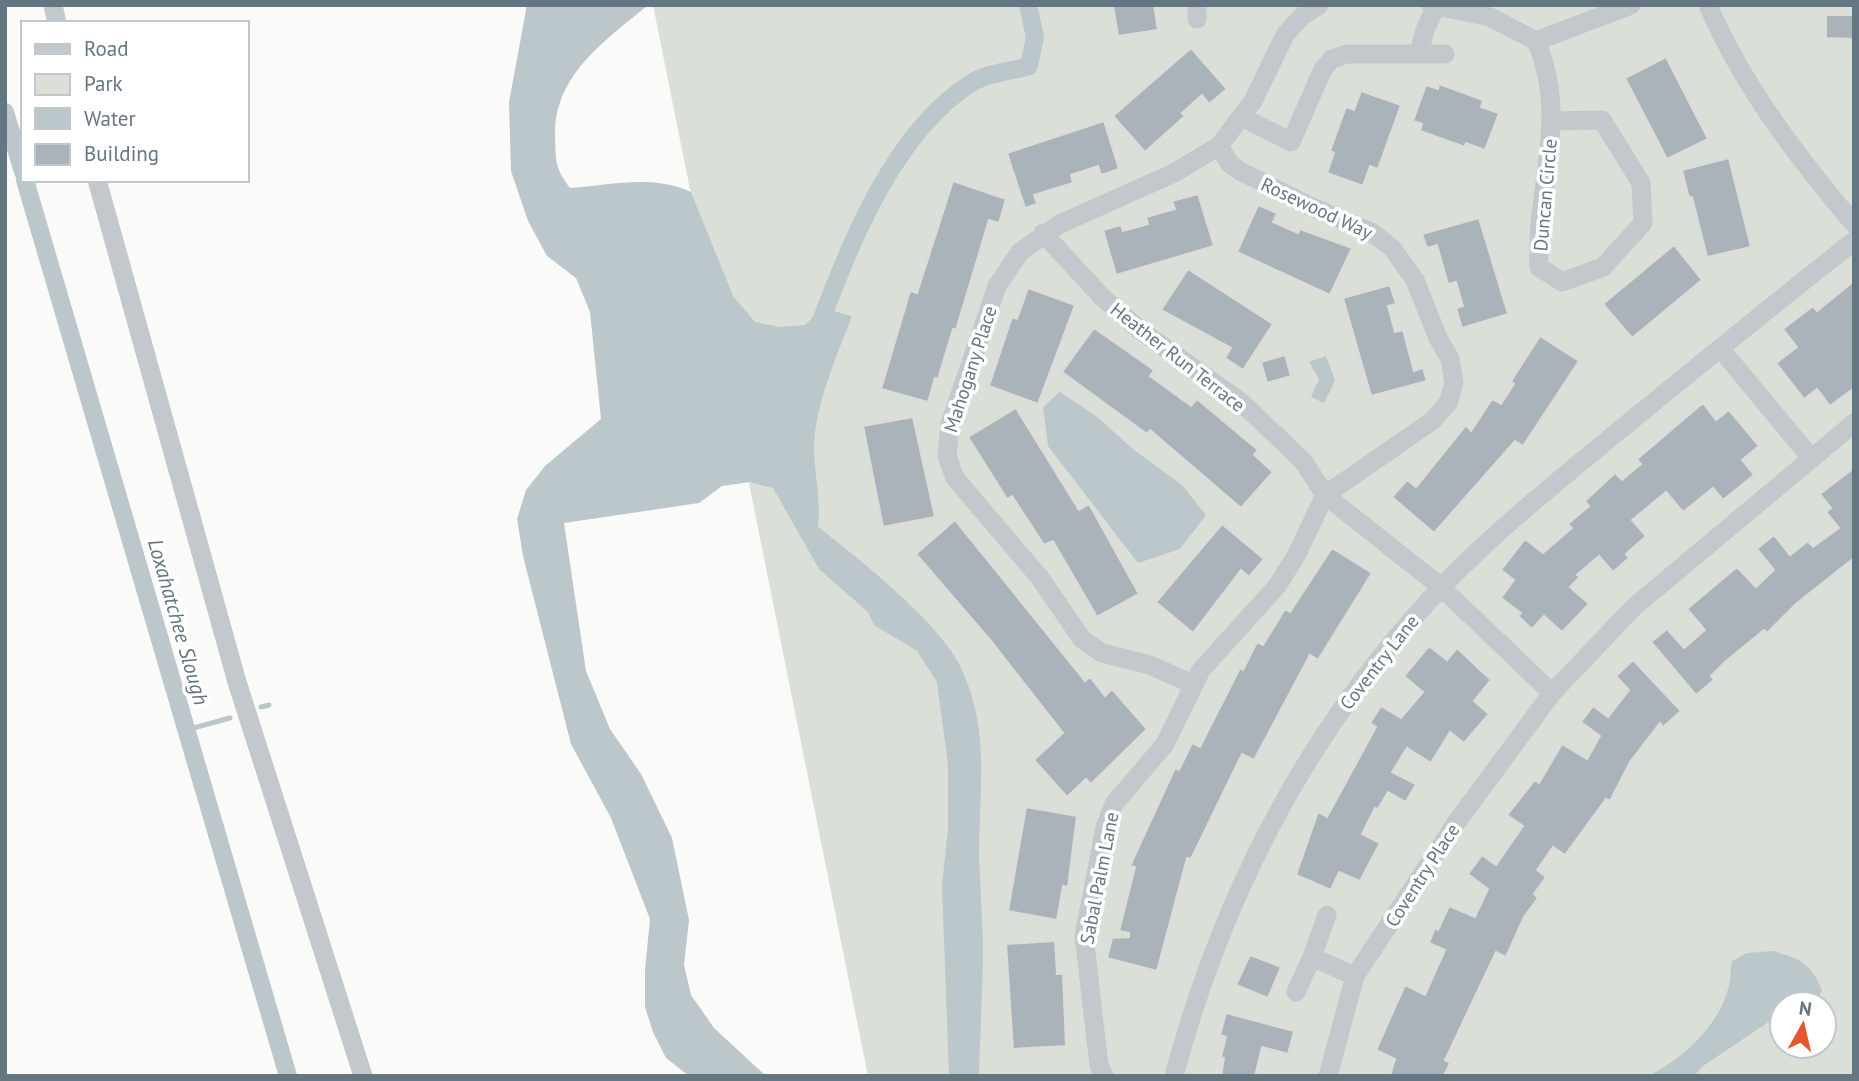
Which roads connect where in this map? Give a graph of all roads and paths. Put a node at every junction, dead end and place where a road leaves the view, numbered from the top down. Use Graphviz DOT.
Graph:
graph roads {
  1 [pos="1318,5"];
  2 [pos="1431,5"];
  3 [pos="1631,5"];
  4 [pos="1708,5"];
  5 [pos="1436,6"];
  6 [pos="1468,8"];
  7 [pos="1536,41"];
  8 [pos="1419,53"];
  9 [pos="1445,54"];
  10 [pos="1242,117"];
  11 [pos="1552,121"];
  12 [pos="1219,146"];
  13 [pos="98,182"];
  14 [pos="1854,224"];
  15 [pos="1043,233"];
  16 [pos="1854,241"];
  17 [pos="1720,348"];
  18 [pos="1854,423"];
  19 [pos="1811,458"];
  20 [pos="1325,495"];
  21 [pos="1441,587"];
  22 [pos="1192,684"];
  23 [pos="1552,693"];
  24 [pos="1328,915"];
  25 [pos="1312,957"];
  26 [pos="1355,976"];
  27 [pos="1296,992"];
  28 [pos="363,1076"];
  29 [pos="1104,1076"];
  30 [pos="1174,1076"];
  31 [pos="1328,1076"];
  1 -- 10 [label="street"];
  2 -- 5 [label="street"];
  3 -- 7 [label="street"];
  4 -- 14 [label="street"];
  5 -- 6 [label="street"];
  5 -- 8 [label="street"];
  6 -- 7 [label="street"];
  7 -- 11 [label="street, Duncan Circle"];
  8 -- 9 [label="street"];
  8 -- 10 [label="street"];
  10 -- 12 [label="street"];
  11 -- 11 [label="street, Duncan Circle"];
  12 -- 15 [label="street, Mahogany Place"];
  12 -- 20 [label="street, Rosewood Way"];
  13 -- 28 [label="street"];
  15 -- 20 [label="street, Heather Run Terrace"];
  15 -- 22 [label="street, Mahogany Place"];
  16 -- 17 [label="street, Coventry Lane"];
  17 -- 19 [label="street"];
  17 -- 21 [label="street, Coventry Lane"];
  18 -- 19 [label="street, Coventry Place"];
  19 -- 23 [label="street, Coventry Place"];
  20 -- 21 [label="street, Heather Run Terrace"];
  20 -- 22 [label="street, Sabal Palm Lane"];
  21 -- 23 [label="street"];
  21 -- 30 [label="street, Coventry Lane"];
  22 -- 29 [label="street, Sabal Palm Lane"];
  23 -- 26 [label="street, Coventry Place"];
  24 -- 25 [label="street"];
  25 -- 26 [label="street"];
  25 -- 27 [label="street"];
  26 -- 31 [label="street, Coventry Place"];
}
